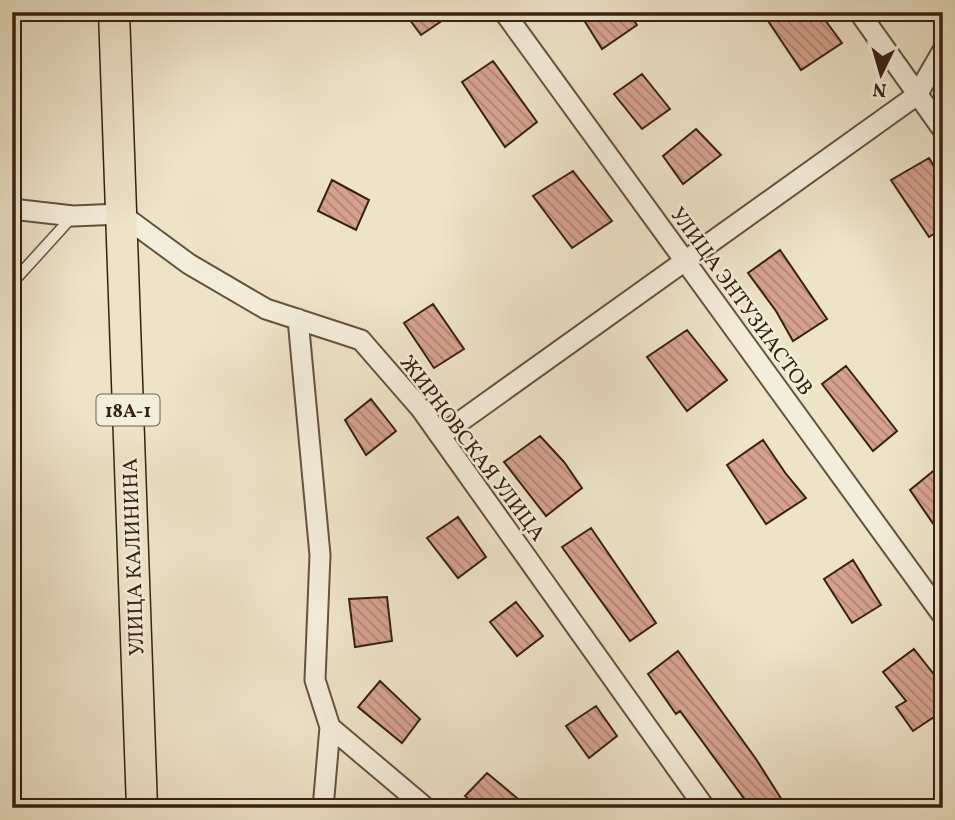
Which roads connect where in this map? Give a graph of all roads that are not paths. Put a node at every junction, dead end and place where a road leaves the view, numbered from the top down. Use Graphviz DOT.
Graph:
graph roads {
  1 [pos="114,12"];
  2 [pos="504,12"];
  3 [pos="859,12"];
  4 [pos="943,50"];
  5 [pos="917,95"];
  6 [pos="943,130"];
  7 [pos="12,209"];
  8 [pos="121,214"];
  9 [pos="73,216"];
  10 [pos="685,261"];
  11 [pos="12,283"];
  12 [pos="298,319"];
  13 [pos="440,436"];
  14 [pos="943,616"];
  15 [pos="330,727"];
  16 [pos="142,808"];
  17 [pos="323,808"];
  18 [pos="426,808"];
  19 [pos="705,808"];
  1 -- 8 [label="main road, УЛИЦА КАЛИНИНА / 18А-1"];
  2 -- 10 [label="street, УЛИЦА ЭНТУЗИАСТОВ"];
  3 -- 5 [label="street"];
  4 -- 5 [label="street"];
  5 -- 6 [label="street"];
  5 -- 10 [label="street"];
  7 -- 9 [label="street"];
  8 -- 9 [label="street"];
  8 -- 12 [label="street, ЖИРНОВСКАЯ УЛИЦА"];
  8 -- 16 [label="main road, УЛИЦА КАЛИНИНА / 18А-1"];
  9 -- 11 [label="lane"];
  10 -- 13 [label="street"];
  10 -- 14 [label="street, УЛИЦА ЭНТУЗИАСТОВ"];
  12 -- 13 [label="street, ЖИРНОВСКАЯ УЛИЦА"];
  12 -- 15 [label="street"];
  13 -- 19 [label="street, ЖИРНОВСКАЯ УЛИЦА"];
  15 -- 17 [label="street"];
  15 -- 18 [label="street"];
}
